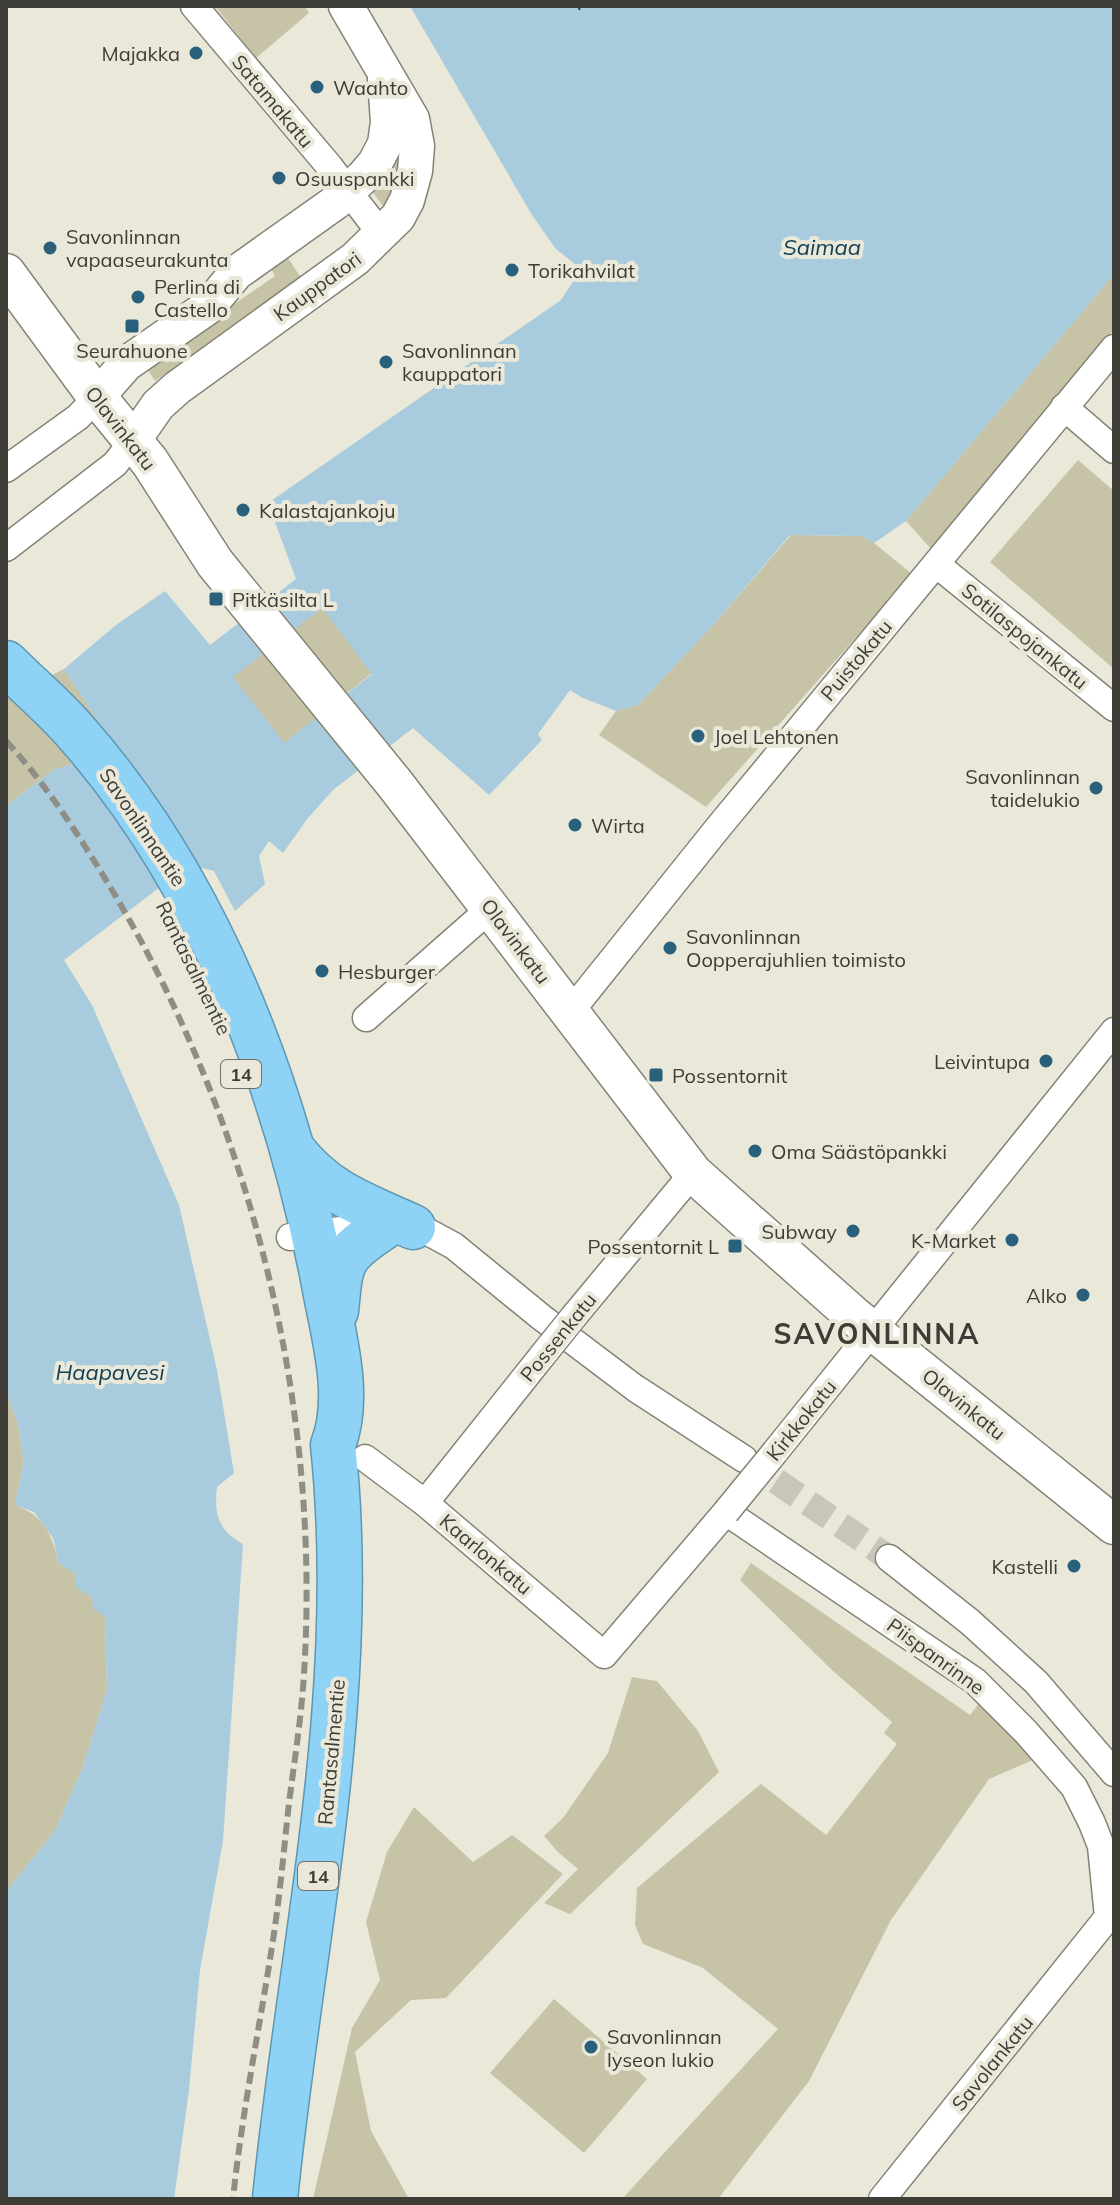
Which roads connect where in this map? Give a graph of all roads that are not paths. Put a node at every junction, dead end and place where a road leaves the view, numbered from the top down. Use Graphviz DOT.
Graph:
graph roads {
  1 [pos="194,6"];
  2 [pos="346,6"];
  3 [pos="385,70"];
  4 [pos="349,191"];
  5 [pos="381,234"];
  6 [pos="8,279"];
  7 [pos="1114,348"];
  8 [pos="97,397"];
  9 [pos="1064,407"];
  10 [pos="133,441"];
  11 [pos="1114,450"];
  12 [pos="6,469"];
  13 [pos="6,548"];
  14 [pos="936,564"];
  15 [pos="6,664"];
  16 [pos="1114,708"];
  17 [pos="491,908"];
  18 [pos="184,912"];
  19 [pos="571,1011"];
  20 [pos="366,1018"];
  21 [pos="1114,1031"];
  22 [pos="293,1150"];
  23 [pos="693,1173"];
  24 [pos="398,1227"];
  25 [pos="301,1235"];
  26 [pos="873,1330"];
  27 [pos="334,1338"];
  28 [pos="344,1455"];
  29 [pos="744,1459"];
  30 [pos="425,1503"];
  31 [pos="726,1512"];
  32 [pos="1114,1525"];
  33 [pos="889,1558"];
  34 [pos="604,1655"];
  35 [pos="1114,1773"];
  36 [pos="1108,1848"];
  37 [pos="1108,1918"];
  38 [pos="275,2199"];
  39 [pos="882,2199"];
  1 -- 4 [label="street, Satamakatu"];
  2 -- 3 [label="street, Kauppatori"];
  3 -- 4 [label="street"];
  3 -- 5 [label="street, Kauppatori"];
  4 -- 5 [label="street, Satamakatu"];
  4 -- 8 [label="street"];
  5 -- 10 [label="street, Kauppatori"];
  6 -- 8 [label="main road, Olavinkatu"];
  7 -- 9 [label="street, Puistokatu"];
  8 -- 10 [label="main road, Olavinkatu"];
  8 -- 12 [label="street"];
  9 -- 11 [label="street"];
  9 -- 14 [label="street, Puistokatu"];
  10 -- 13 [label="street, Kauppatori"];
  10 -- 17 [label="main road, Olavinkatu"];
  14 -- 16 [label="street, Sotilaspojankatu"];
  14 -- 19 [label="street, Puistokatu"];
  15 -- 18 [label="highway, Savonlinnantie / 14"];
  17 -- 19 [label="main road, Olavinkatu"];
  17 -- 20 [label="street"];
  18 -- 22 [label="highway, Savonlinnantie / 14"];
  18 -- 25 [label="highway, Rantasalmentie / 14"];
  19 -- 23 [label="main road, Olavinkatu"];
  21 -- 26 [label="street, Kirkkokatu"];
  22 -- 24 [label="highway"];
  22 -- 25 [label="highway, Rantasalmentie / 14"];
  23 -- 26 [label="main road, Olavinkatu"];
  23 -- 30 [label="street, Possenkatu, bridge"];
  24 -- 25 [label="street"];
  24 -- 27 [label="highway"];
  24 -- 29 [label="street"];
  25 -- 27 [label="highway, Rantasalmentie / 14"];
  25 -- 28 [label="highway, Rantasalmentie / 14"];
  26 -- 31 [label="street, Kirkkokatu, bridge"];
  26 -- 32 [label="main road, Olavinkatu"];
  27 -- 28 [label="highway, Rantasalmentie / 14"];
  28 -- 30 [label="street, Kaarlonkatu"];
  28 -- 38 [label="highway, Rantasalmentie / 14"];
  30 -- 34 [label="street, Kaarlonkatu"];
  31 -- 34 [label="street, Kirkkokatu"];
  31 -- 36 [label="street, Piispanrinne"];
  33 -- 35 [label="street"];
  36 -- 37 [label="street, Piispanrinne"];
  37 -- 39 [label="street, Savolankatu"];
}
